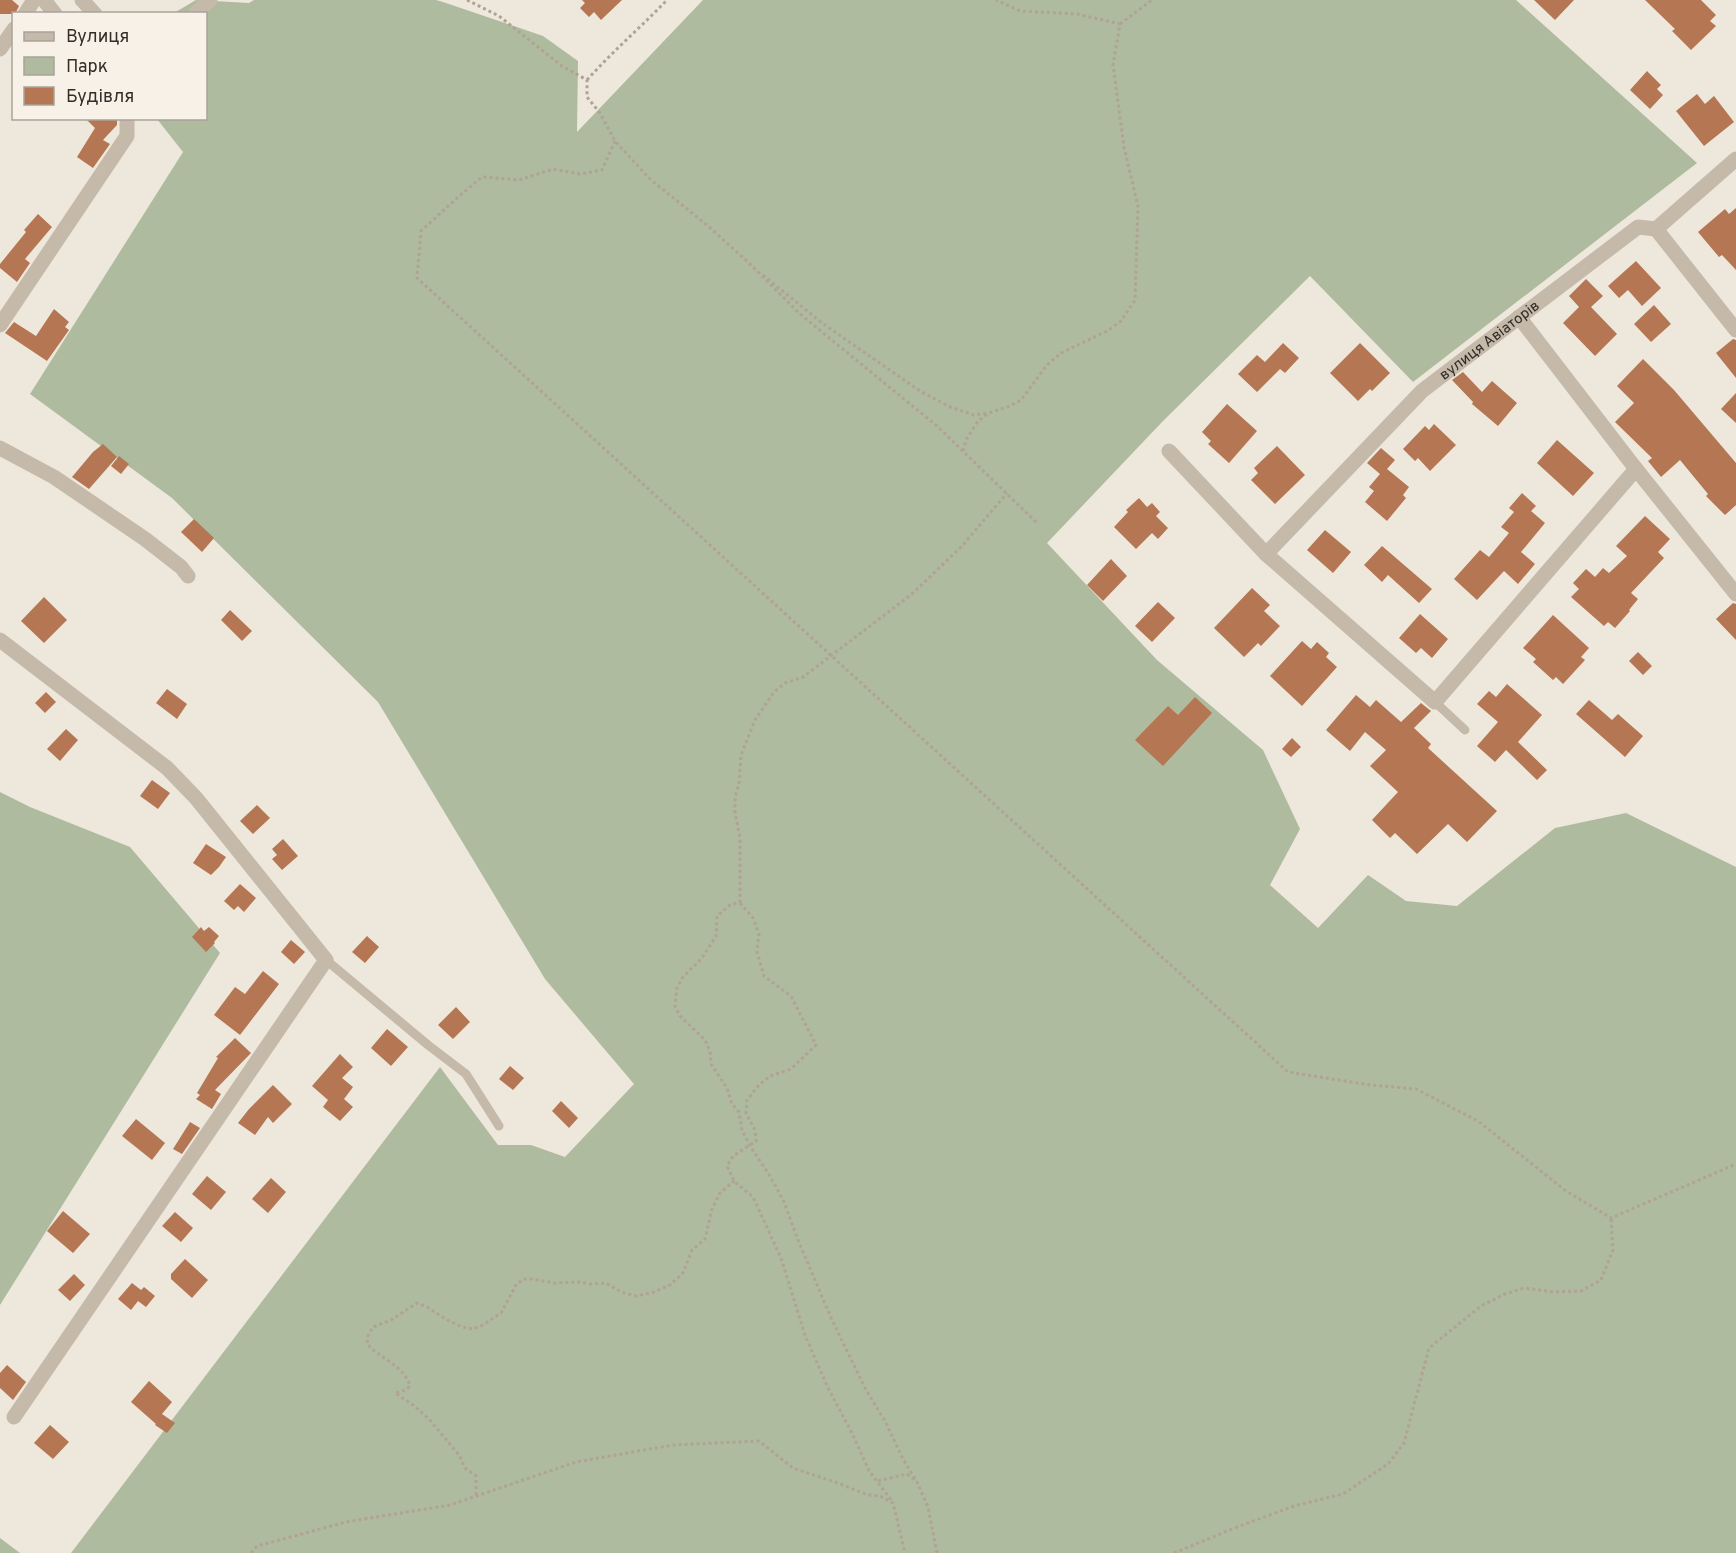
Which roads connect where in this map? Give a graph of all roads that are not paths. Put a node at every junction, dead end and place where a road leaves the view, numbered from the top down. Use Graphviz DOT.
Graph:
graph roads {
  1 [pos="44,0"];
  2 [pos="82,0"];
  3 [pos="210,0"];
  4 [pos="53,12"];
  5 [pos="92,12"];
  6 [pos="197,12"];
  7 [pos="12,32"];
  8 [pos="0,49"];
  9 [pos="127,120"];
  10 [pos="1736,159"];
  11 [pos="1656,229"];
  12 [pos="1519,317"];
  13 [pos="0,325"];
  14 [pos="1736,330"];
  15 [pos="0,448"];
  16 [pos="1168,451"];
  17 [pos="1636,469"];
  18 [pos="1266,554"];
  19 [pos="188,576"];
  20 [pos="1736,594"];
  21 [pos="0,640"];
  22 [pos="1435,702"];
  23 [pos="1465,730"];
  24 [pos="326,960"];
  25 [pos="500,1126"];
  26 [pos="14,1417"];
  1 -- 4 [label="street"];
  2 -- 5 [label="street"];
  3 -- 6 [label="street"];
  7 -- 8 [label="street"];
  9 -- 13 [label="street"];
  10 -- 11 [label="street"];
  11 -- 12 [label="street, вулиця Авіаторів"];
  11 -- 14 [label="street"];
  12 -- 17 [label="street"];
  12 -- 18 [label="street, вулиця Авіаторів"];
  15 -- 19 [label="street"];
  16 -- 18 [label="street"];
  17 -- 20 [label="street"];
  17 -- 22 [label="street"];
  18 -- 22 [label="street"];
  21 -- 24 [label="street"];
  22 -- 23 [label="lane"];
  24 -- 25 [label="lane"];
  24 -- 26 [label="street"];
}
